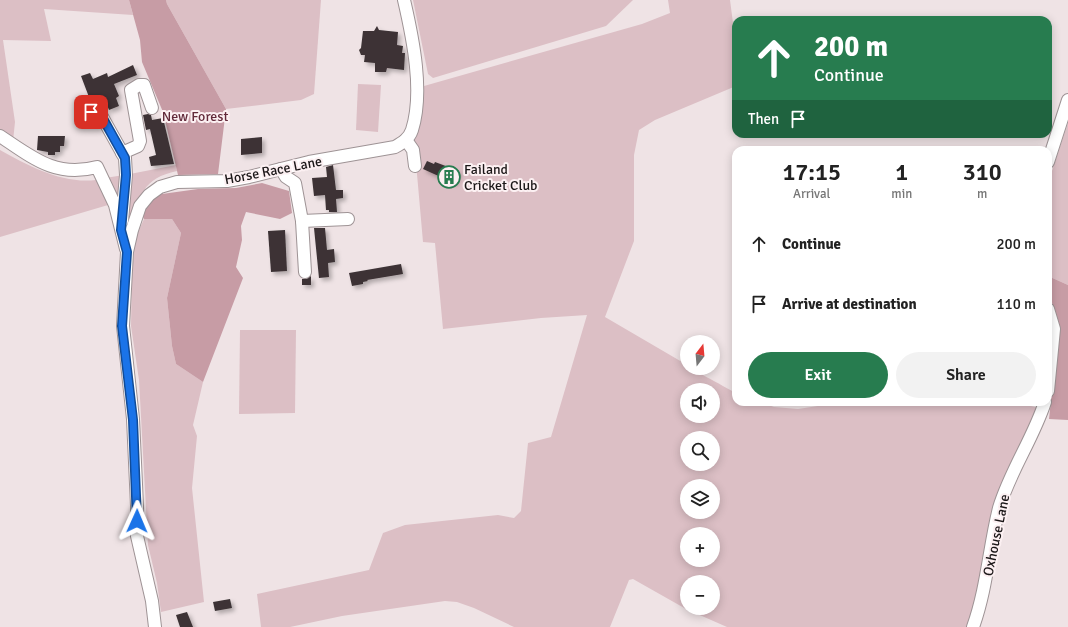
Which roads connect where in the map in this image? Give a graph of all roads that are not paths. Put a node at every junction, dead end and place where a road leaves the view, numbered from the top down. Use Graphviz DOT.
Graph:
graph roads {
  1 [pos="404,0"];
  2 [pos="1068,100"];
  3 [pos="152,108"];
  4 [pos="83,115"];
  5 [pos="0,136"];
  6 [pos="406,140"];
  7 [pos="1052,150"];
  8 [pos="122,153"];
  9 [pos="415,166"];
  10 [pos="282,169"];
  11 [pos="348,219"];
  12 [pos="302,221"];
  13 [pos="121,230"];
  14 [pos="127,252"];
  15 [pos="305,272"];
  16 [pos="1052,322"];
  17 [pos="1052,350"];
  18 [pos="1043,406"];
  19 [pos="155,627"];
  20 [pos="973,627"];
  1 -- 6 [label="street"];
  2 -- 7 [label="street"];
  3 -- 8 [label="street"];
  4 -- 8 [label="street"];
  5 -- 13 [label="street"];
  6 -- 9 [label="street"];
  6 -- 10 [label="street, Horse Race Lane"];
  8 -- 13 [label="street"];
  10 -- 12 [label="street"];
  10 -- 14 [label="street, Horse Race Lane"];
  11 -- 12 [label="street"];
  12 -- 15 [label="street"];
  13 -- 14 [label="street"];
  14 -- 19 [label="street, Horse Race Lane"];
  16 -- 17 [label="street"];
  18 -- 20 [label="street, Oxhouse Lane"];
}
